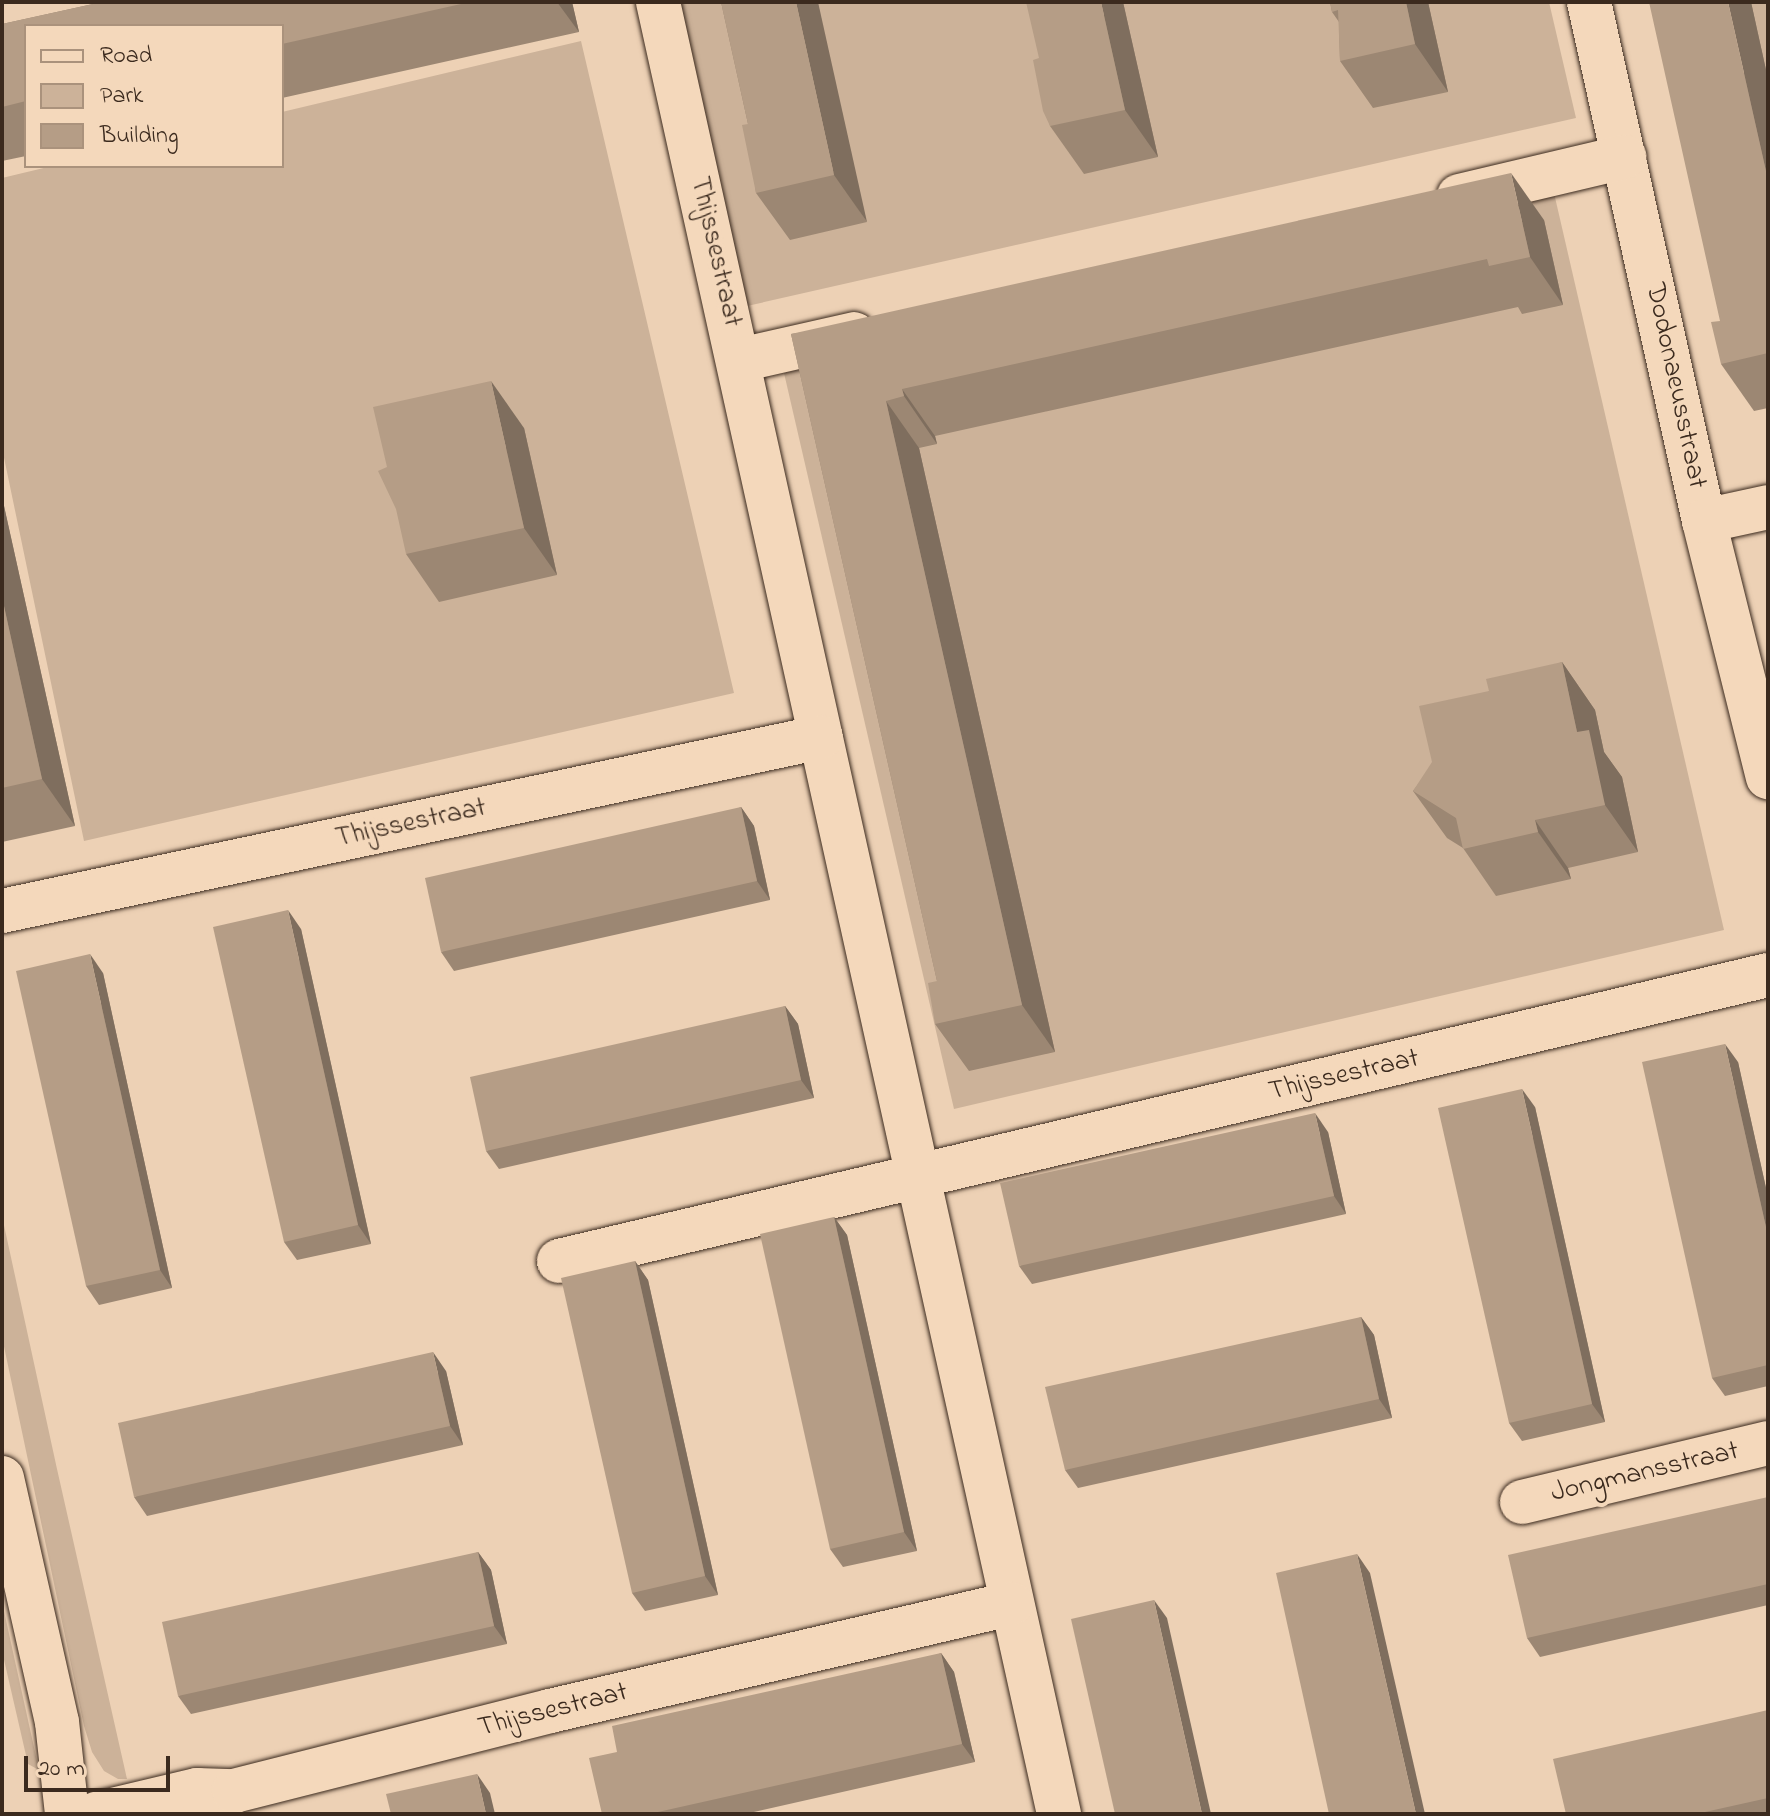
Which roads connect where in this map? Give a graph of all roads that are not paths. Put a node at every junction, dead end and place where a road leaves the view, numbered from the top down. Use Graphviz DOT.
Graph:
graph roads {
  1 [pos="658,2"];
  2 [pos="1589,2"];
  3 [pos="1624,157"];
  4 [pos="1427,204"];
  5 [pos="890,326"];
  6 [pos="740,360"];
  7 [pos="1768,507"];
  8 [pos="1704,521"];
  9 [pos="821,737"];
  10 [pos="1767,771"];
  11 [pos="2,911"];
  12 [pos="1768,975"];
  13 [pos="920,1176"];
  14 [pos="559,1261"];
  15 [pos="1768,1443"];
  16 [pos="2,1478"];
  17 [pos="1522,1502"];
  18 [pos="1011,1604"];
  19 [pos="57,1722"];
  20 [pos="67,1814"];
  21 [pos="96,1814"];
  22 [pos="1059,1814"];
  1 -- 6 [label="street, Thijssestraat"];
  2 -- 3 [label="street, Dodonaeusstraat"];
  3 -- 4 [label="street"];
  3 -- 8 [label="street, Dodonaeusstraat"];
  5 -- 6 [label="street"];
  6 -- 9 [label="street, Thijssestraat"];
  7 -- 8 [label="street"];
  8 -- 10 [label="street, Dodonaeusstraat"];
  9 -- 11 [label="street, Thijssestraat"];
  9 -- 13 [label="street, Thijssestraat"];
  12 -- 13 [label="street, Thijssestraat"];
  13 -- 14 [label="street, Thijssestraat"];
  13 -- 18 [label="street, Thijssestraat"];
  15 -- 17 [label="street, Jongmansstraat"];
  16 -- 19 [label="street"];
  18 -- 21 [label="street, Thijssestraat"];
  18 -- 22 [label="street, Thijssestraat"];
  19 -- 20 [label="street"];
  19 -- 21 [label="street"];
}
